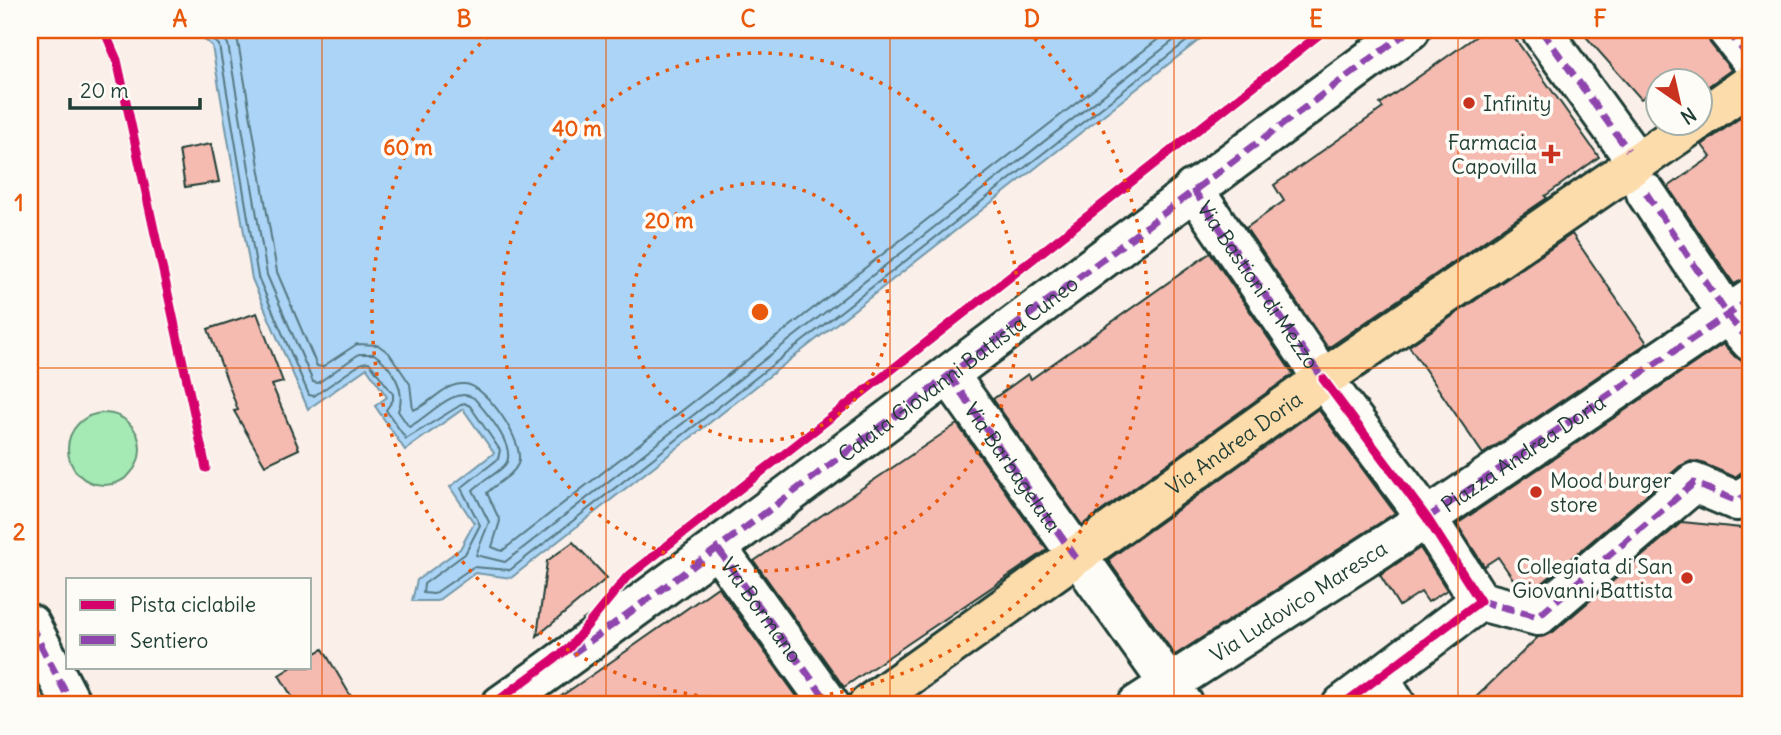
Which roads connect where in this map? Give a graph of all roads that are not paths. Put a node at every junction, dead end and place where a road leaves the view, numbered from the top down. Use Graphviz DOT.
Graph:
graph roads {
  1 [pos="1410,30"];
  2 [pos="1541,30"];
  3 [pos="1727,30"];
  4 [pos="1751,60"];
  5 [pos="1751,83"];
  6 [pos="1714,109"];
  7 [pos="1678,136"];
  8 [pos="1637,169"];
  9 [pos="1193,190"];
  10 [pos="1740,316"];
  11 [pos="949,375"];
  12 [pos="1323,379"];
  13 [pos="1734,492"];
  14 [pos="1427,518"];
  15 [pos="718,549"];
  16 [pos="1076,558"];
  17 [pos="1480,601"];
  18 [pos="30,624"];
  19 [pos="1387,691"];
  20 [pos="1177,696"];
  21 [pos="72,705"];
  22 [pos="501,705"];
  23 [pos="830,705"];
  24 [pos="868,705"];
  25 [pos="1137,705"];
  26 [pos="1342,705"];
  1 -- 9 [label="street, Calata Giovanni Battista Cuneo"];
  2 -- 8 [label="street, Piazza Andrea Doria"];
  3 -- 4 [label="street"];
  5 -- 6 [label="main road"];
  7 -- 8 [label="main road, Via Andrea Doria"];
  8 -- 10 [label="street, Piazza Andrea Doria"];
  8 -- 12 [label="main road, Via Andrea Doria"];
  9 -- 11 [label="street, Calata Giovanni Battista Cuneo"];
  9 -- 12 [label="street, Via Bastioni di Mezzo"];
  10 -- 14 [label="street, Piazza Andrea Doria"];
  11 -- 15 [label="street, Calata Giovanni Battista Cuneo"];
  11 -- 16 [label="street, Via Barbagelata"];
  12 -- 14 [label="street, Piazza Andrea Doria"];
  12 -- 16 [label="main road, Via Andrea Doria"];
  13 -- 17 [label="street"];
  14 -- 17 [label="street"];
  14 -- 20 [label="street, Via Ludovico Maresca"];
  15 -- 22 [label="street, Calata Giovanni Battista Cuneo"];
  15 -- 23 [label="street, Via Bormano"];
  16 -- 20 [label="street, Via Barbagelata"];
  16 -- 24 [label="main road, Via Andrea Doria"];
  17 -- 19 [label="street"];
  18 -- 21 [label="street"];
  19 -- 26 [label="street"];
  20 -- 25 [label="street, Via Ludovico Maresca"];
}
